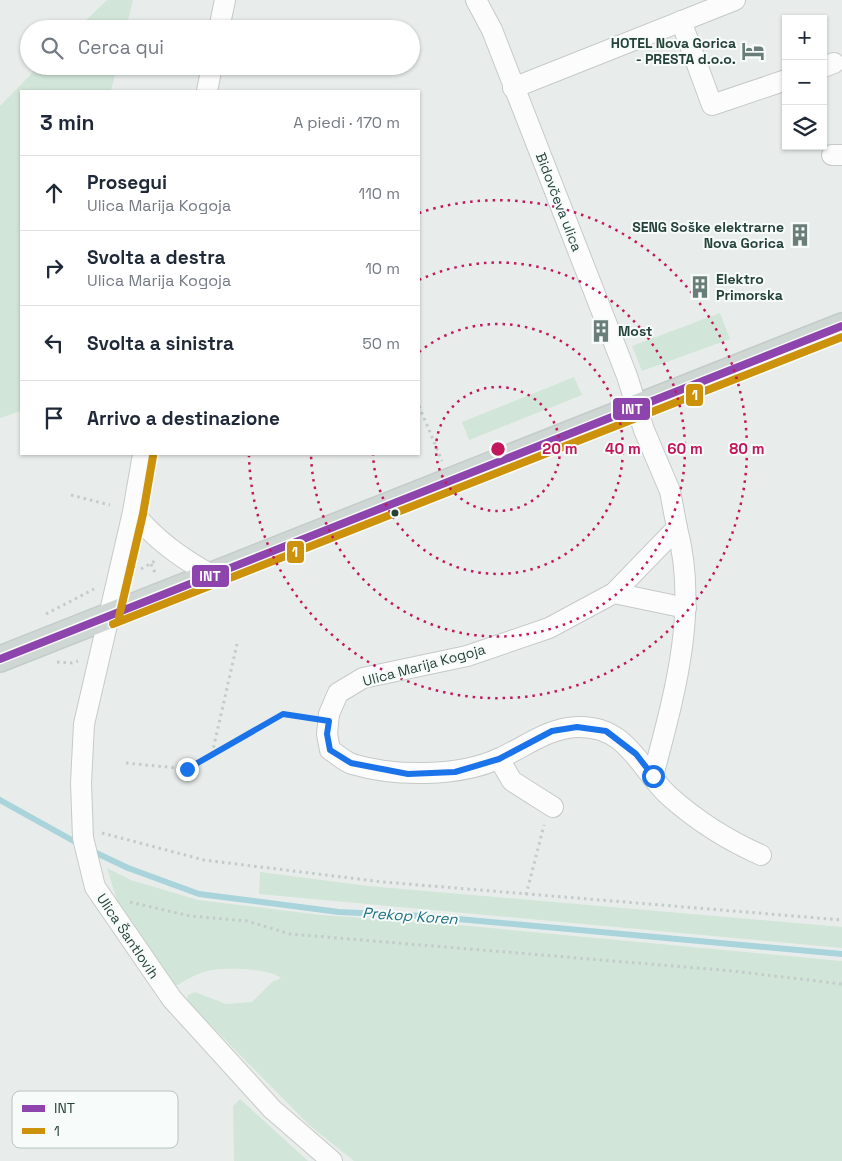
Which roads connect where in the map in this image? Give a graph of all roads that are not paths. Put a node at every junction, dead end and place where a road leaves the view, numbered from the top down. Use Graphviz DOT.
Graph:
graph roads {
  1 [pos="225,0"];
  2 [pos="476,0"];
  3 [pos="735,0"];
  4 [pos="714,4"];
  5 [pos="221,20"];
  6 [pos="681,21"];
  7 [pos="210,75"];
  8 [pos="782,81"];
  9 [pos="513,88"];
  10 [pos="207,90"];
  11 [pos="842,326"];
  12 [pos="636,406"];
  13 [pos="143,455"];
  14 [pos="134,512"];
  15 [pos="678,528"];
  16 [pos="212,574"];
  17 [pos="614,593"];
  18 [pos="686,608"];
  19 [pos="109,615"];
  20 [pos="0,659"];
  21 [pos="499,759"];
  22 [pos="653,776"];
  23 [pos="551,806"];
  24 [pos="761,855"];
  25 [pos="332,1161"];
  1 -- 5 [label="street"];
  2 -- 9 [label="street, Bidovčeva ulica"];
  3 -- 4 [label="street"];
  4 -- 6 [label="street"];
  6 -- 8 [label="street"];
  6 -- 9 [label="street"];
  7 -- 10 [label="street"];
  9 -- 12 [label="street, Bidovčeva ulica"];
  11 -- 12 [label="main road"];
  12 -- 15 [label="street"];
  12 -- 16 [label="main road"];
  13 -- 14 [label="street, Ulica Šantlovih"];
  14 -- 16 [label="street"];
  14 -- 19 [label="street, Ulica Šantlovih"];
  15 -- 17 [label="street, Ulica Marija Kogoja"];
  15 -- 18 [label="street"];
  16 -- 19 [label="main road"];
  17 -- 18 [label="street"];
  17 -- 21 [label="street, Ulica Marija Kogoja"];
  18 -- 22 [label="street"];
  19 -- 20 [label="main road"];
  19 -- 25 [label="street, Ulica Šantlovih"];
  21 -- 22 [label="street, Ulica Marija Kogoja"];
  21 -- 23 [label="street"];
  22 -- 24 [label="street, Ulica Marija Kogoja"];
}
